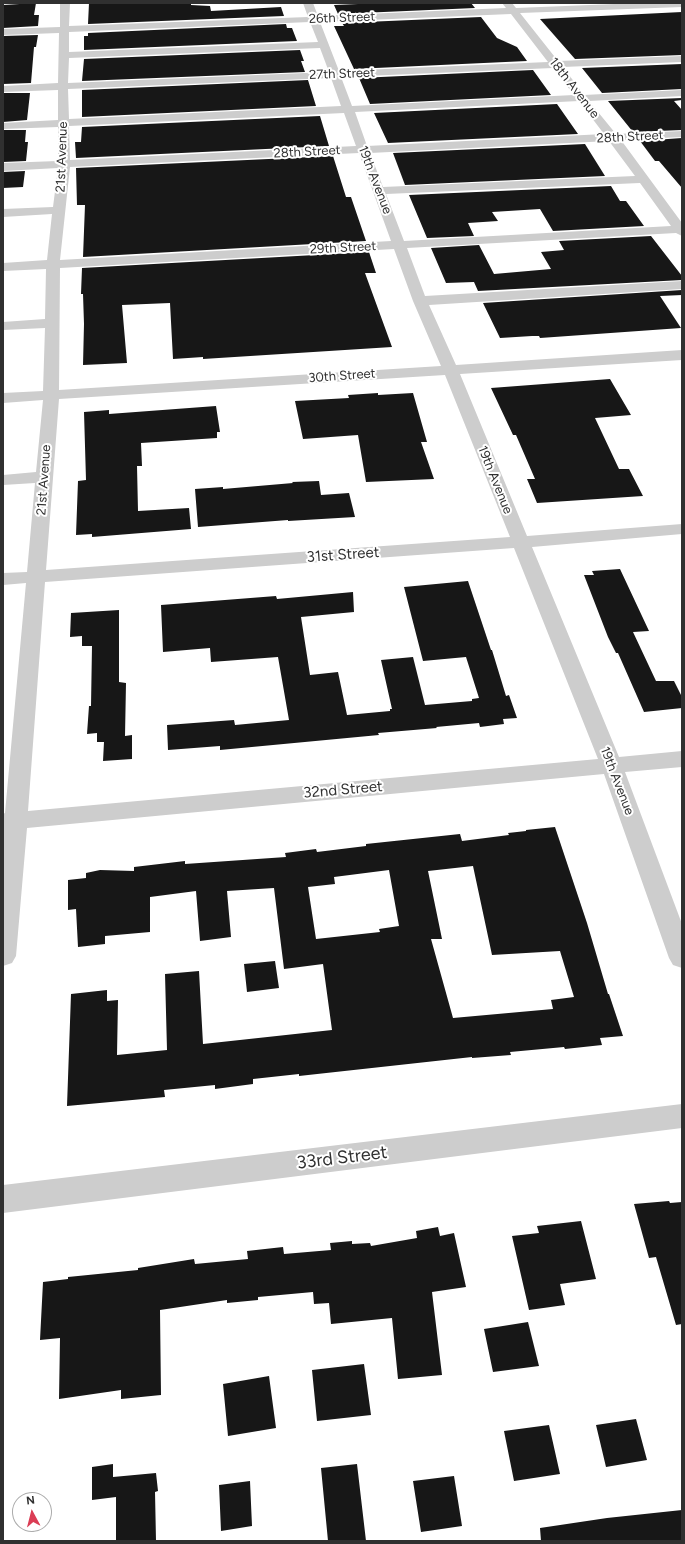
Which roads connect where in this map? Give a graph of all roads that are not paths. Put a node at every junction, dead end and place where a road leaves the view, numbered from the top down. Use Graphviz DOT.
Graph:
graph roads {
  1 [pos="65,3"];
  2 [pos="308,3"];
  3 [pos="682,4"];
  4 [pos="510,7"];
  5 [pos="314,19"];
  6 [pos="65,29"];
  7 [pos="3,32"];
  8 [pos="324,45"];
  9 [pos="64,55"];
  10 [pos="682,60"];
  11 [pos="556,65"];
  12 [pos="335,74"];
  13 [pos="63,87"];
  14 [pos="3,90"];
  15 [pos="682,93"];
  16 [pos="582,98"];
  17 [pos="348,110"];
  18 [pos="64,123"];
  19 [pos="3,126"];
  20 [pos="682,134"];
  21 [pos="612,138"];
  22 [pos="363,150"];
  23 [pos="64,164"];
  24 [pos="3,167"];
  25 [pos="642,179"];
  26 [pos="379,191"];
  27 [pos="59,210"];
  28 [pos="3,213"];
  29 [pos="681,230"];
  30 [pos="400,245"];
  31 [pos="53,265"];
  32 [pos="3,267"];
  33 [pos="682,285"];
  34 [pos="420,301"];
  35 [pos="52,323"];
  36 [pos="3,326"];
  37 [pos="682,355"];
  38 [pos="450,369"];
  39 [pos="51,395"];
  40 [pos="3,398"];
  41 [pos="44,477"];
  42 [pos="3,480"];
  43 [pos="682,529"];
  44 [pos="520,542"];
  45 [pos="36,577"];
  46 [pos="3,579"];
  47 [pos="682,759"];
  48 [pos="612,766"];
  49 [pos="10,821"];
  50 [pos="3,956"];
  51 [pos="682,958"];
  52 [pos="682,1116"];
  53 [pos="3,1199"];
  1 -- 6 [label="street, 21st Avenue"];
  2 -- 5 [label="street, 19th Avenue"];
  3 -- 4 [label="street, 26th Street"];
  4 -- 5 [label="street, 26th Street"];
  4 -- 11 [label="street, 18th Avenue"];
  5 -- 6 [label="street, 26th Street"];
  5 -- 8 [label="street, 19th Avenue"];
  6 -- 7 [label="street, 26th Street"];
  6 -- 9 [label="street, 21st Avenue"];
  8 -- 9 [label="street"];
  8 -- 12 [label="street, 19th Avenue"];
  9 -- 13 [label="street, 21st Avenue"];
  10 -- 11 [label="street, 27th Street"];
  11 -- 12 [label="street, 27th Street"];
  11 -- 16 [label="street, 18th Avenue"];
  12 -- 13 [label="street, 27th Street"];
  12 -- 17 [label="street, 19th Avenue"];
  13 -- 14 [label="street, 27th Street"];
  13 -- 18 [label="street, 21st Avenue"];
  15 -- 16 [label="street"];
  16 -- 17 [label="street"];
  16 -- 21 [label="street, 18th Avenue"];
  17 -- 18 [label="street"];
  17 -- 22 [label="street, 19th Avenue"];
  18 -- 19 [label="street"];
  18 -- 23 [label="street, 21st Avenue"];
  20 -- 21 [label="street, 28th Street"];
  21 -- 22 [label="street, 28th Street"];
  21 -- 25 [label="street, 18th Avenue"];
  22 -- 23 [label="street, 28th Street"];
  22 -- 26 [label="street, 19th Avenue"];
  23 -- 24 [label="street, 28th Street"];
  23 -- 27 [label="street, 21st Avenue"];
  25 -- 26 [label="street"];
  25 -- 29 [label="street, 18th Avenue"];
  26 -- 30 [label="street, 19th Avenue"];
  27 -- 28 [label="street"];
  27 -- 31 [label="street, 21st Avenue"];
  29 -- 30 [label="street, 29th Street"];
  30 -- 31 [label="street, 29th Street"];
  30 -- 34 [label="street, 19th Avenue"];
  31 -- 32 [label="street, 29th Street"];
  31 -- 35 [label="street, 21st Avenue"];
  33 -- 34 [label="street"];
  34 -- 38 [label="street, 19th Avenue"];
  35 -- 36 [label="street"];
  35 -- 39 [label="street, 21st Avenue"];
  37 -- 38 [label="street, 30th Street"];
  38 -- 39 [label="street, 30th Street"];
  38 -- 44 [label="street, 19th Avenue"];
  39 -- 40 [label="street, 30th Street"];
  39 -- 41 [label="street, 21st Avenue"];
  41 -- 42 [label="street"];
  41 -- 45 [label="street, 21st Avenue"];
  43 -- 44 [label="street, 31st Street"];
  44 -- 45 [label="street, 31st Street"];
  44 -- 48 [label="street, 19th Avenue"];
  45 -- 46 [label="street, 31st Street"];
  45 -- 49 [label="street, 21st Avenue"];
  47 -- 48 [label="street, 32nd Street"];
  48 -- 49 [label="street, 32nd Street"];
  48 -- 51 [label="street, 19th Avenue"];
  49 -- 50 [label="street, 21st Avenue"];
  52 -- 53 [label="street, 33rd Street"];
}
